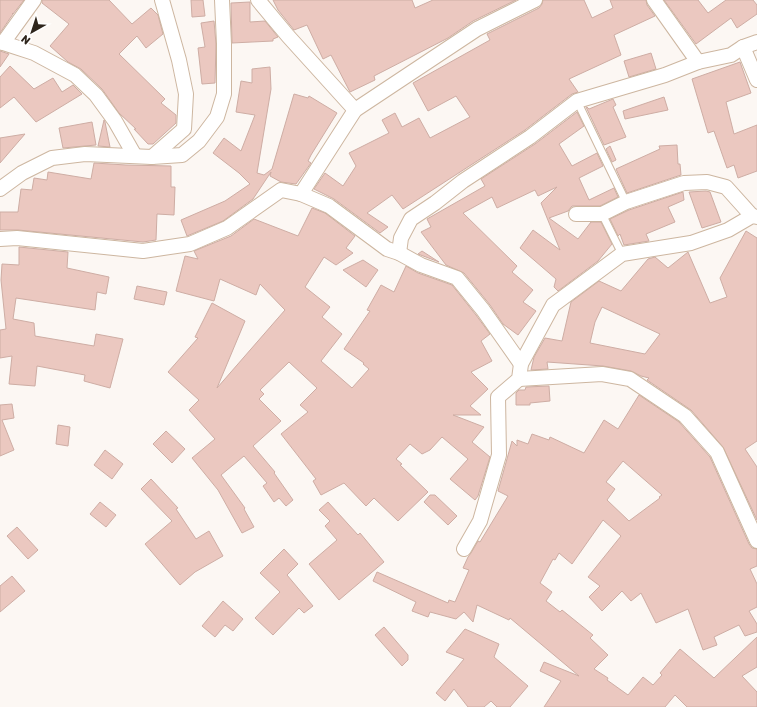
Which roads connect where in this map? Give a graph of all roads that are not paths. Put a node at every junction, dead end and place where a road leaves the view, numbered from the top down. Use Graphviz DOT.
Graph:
graph roads {
  1 [pos="34,0"];
  2 [pos="162,0"];
  3 [pos="222,0"];
  4 [pos="258,0"];
  5 [pos="535,0"];
  6 [pos="654,0"];
  7 [pos="757,42"];
  8 [pos="2,43"];
  9 [pos="744,47"];
  10 [pos="698,62"];
  11 [pos="757,80"];
  12 [pos="577,101"];
  13 [pos="355,110"];
  14 [pos="135,156"];
  15 [pos="152,157"];
  16 [pos="0,189"];
  17 [pos="301,194"];
  18 [pos="626,202"];
  19 [pos="576,214"];
  20 [pos="602,214"];
  21 [pos="755,216"];
  22 [pos="0,239"];
  23 [pos="399,253"];
  24 [pos="622,254"];
  25 [pos="521,364"];
  26 [pos="519,379"];
  27 [pos="757,541"];
  28 [pos="464,549"];
  1 -- 8 [label="street"];
  2 -- 15 [label="street"];
  3 -- 15 [label="street"];
  4 -- 13 [label="street"];
  5 -- 13 [label="street"];
  6 -- 10 [label="street"];
  7 -- 9 [label="street"];
  8 -- 14 [label="street"];
  9 -- 10 [label="street"];
  9 -- 11 [label="street"];
  10 -- 12 [label="street"];
  12 -- 18 [label="lane"];
  12 -- 23 [label="street"];
  13 -- 17 [label="street"];
  14 -- 15 [label="street"];
  14 -- 16 [label="street"];
  17 -- 22 [label="street"];
  17 -- 23 [label="street"];
  18 -- 20 [label="street"];
  18 -- 21 [label="street"];
  19 -- 20 [label="street"];
  20 -- 24 [label="lane"];
  21 -- 24 [label="street"];
  23 -- 25 [label="street"];
  24 -- 25 [label="street"];
  25 -- 26 [label="street"];
  26 -- 27 [label="street"];
  26 -- 28 [label="street"];
}
